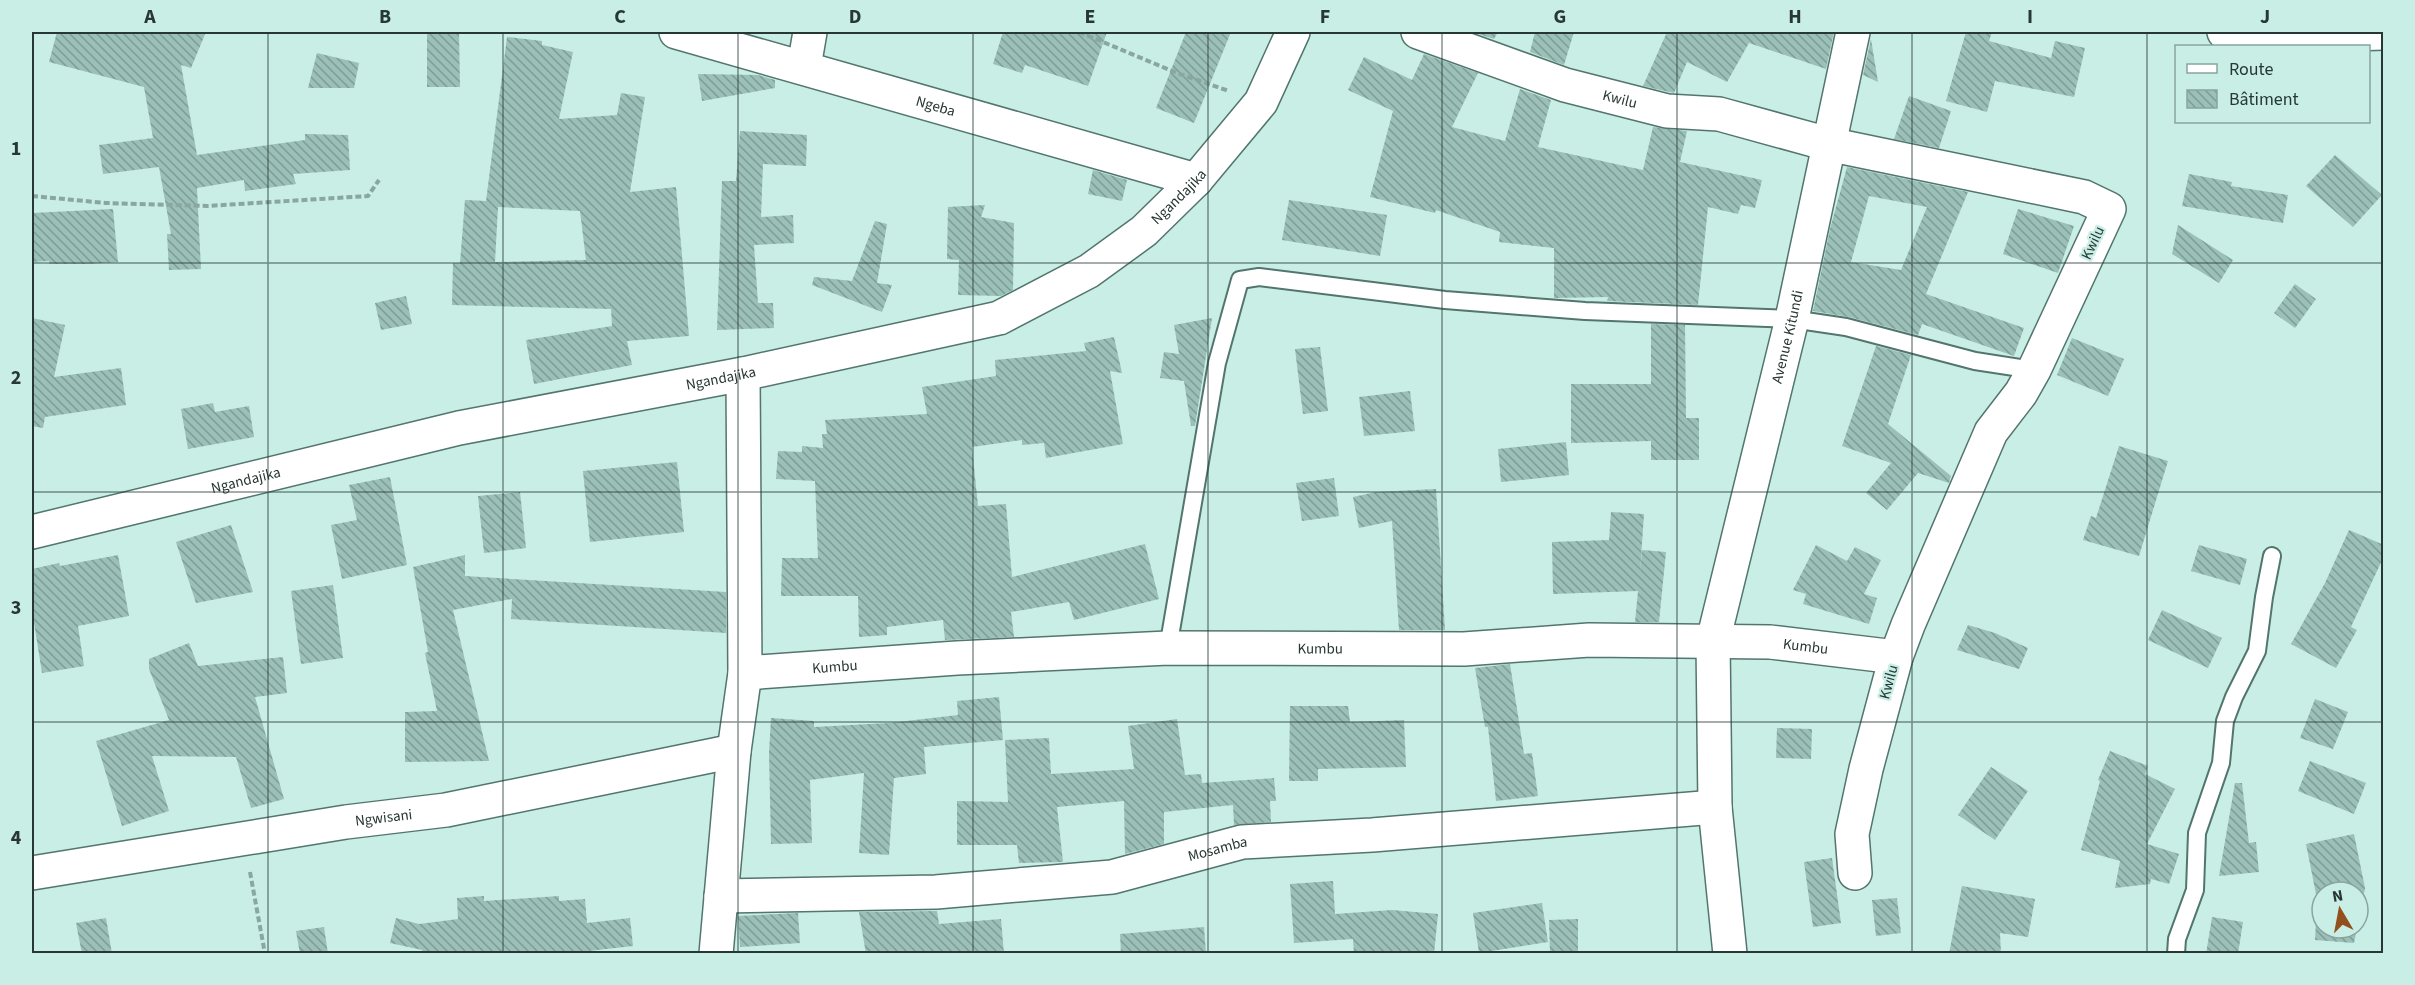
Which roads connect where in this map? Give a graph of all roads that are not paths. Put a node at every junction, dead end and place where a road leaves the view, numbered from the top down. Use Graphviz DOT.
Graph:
graph roads {
  1 [pos="676,32"];
  2 [pos="810,32"];
  3 [pos="1293,32"];
  4 [pos="1418,32"];
  5 [pos="1852,32"];
  6 [pos="2224,32"];
  7 [pos="2384,33"];
  8 [pos="804,68"];
  9 [pos="1828,144"];
  10 [pos="1196,180"];
  11 [pos="1792,320"];
  12 [pos="2034,370"];
  13 [pos="743,374"];
  14 [pos="32,532"];
  15 [pos="2272,556"];
  16 [pos="1713,641"];
  17 [pos="1168,648"];
  18 [pos="1896,657"];
  19 [pos="745,673"];
  20 [pos="734,751"];
  21 [pos="1715,807"];
  22 [pos="32,873"];
  23 [pos="1855,873"];
  24 [pos="721,896"];
  25 [pos="716,954"];
  26 [pos="1730,954"];
  27 [pos="2176,954"];
  1 -- 8 [label="street, Ngeba"];
  2 -- 8 [label="street"];
  3 -- 10 [label="street, Ngandajika"];
  4 -- 9 [label="street, Kwilu"];
  5 -- 9 [label="street, Avenue Kitundi"];
  6 -- 7 [label="street"];
  8 -- 10 [label="street, Ngeba"];
  9 -- 11 [label="street, Avenue Kitundi"];
  9 -- 12 [label="street, Kwilu"];
  10 -- 13 [label="street, Ngandajika"];
  11 -- 12 [label="lane"];
  11 -- 16 [label="street, Avenue Kitundi"];
  11 -- 17 [label="lane"];
  12 -- 18 [label="street, Kwilu"];
  13 -- 14 [label="street, Ngandajika"];
  13 -- 19 [label="street"];
  15 -- 27 [label="lane"];
  16 -- 17 [label="street, Kumbu"];
  16 -- 18 [label="street, Kumbu"];
  16 -- 21 [label="street, Avenue Kitundi"];
  17 -- 19 [label="street, Kumbu"];
  18 -- 23 [label="street, Kwilu"];
  19 -- 20 [label="street"];
  20 -- 22 [label="street, Ngwisani"];
  20 -- 24 [label="street"];
  21 -- 24 [label="street, Mosamba"];
  21 -- 26 [label="street, Avenue Kitundi"];
  24 -- 25 [label="street"];
}
